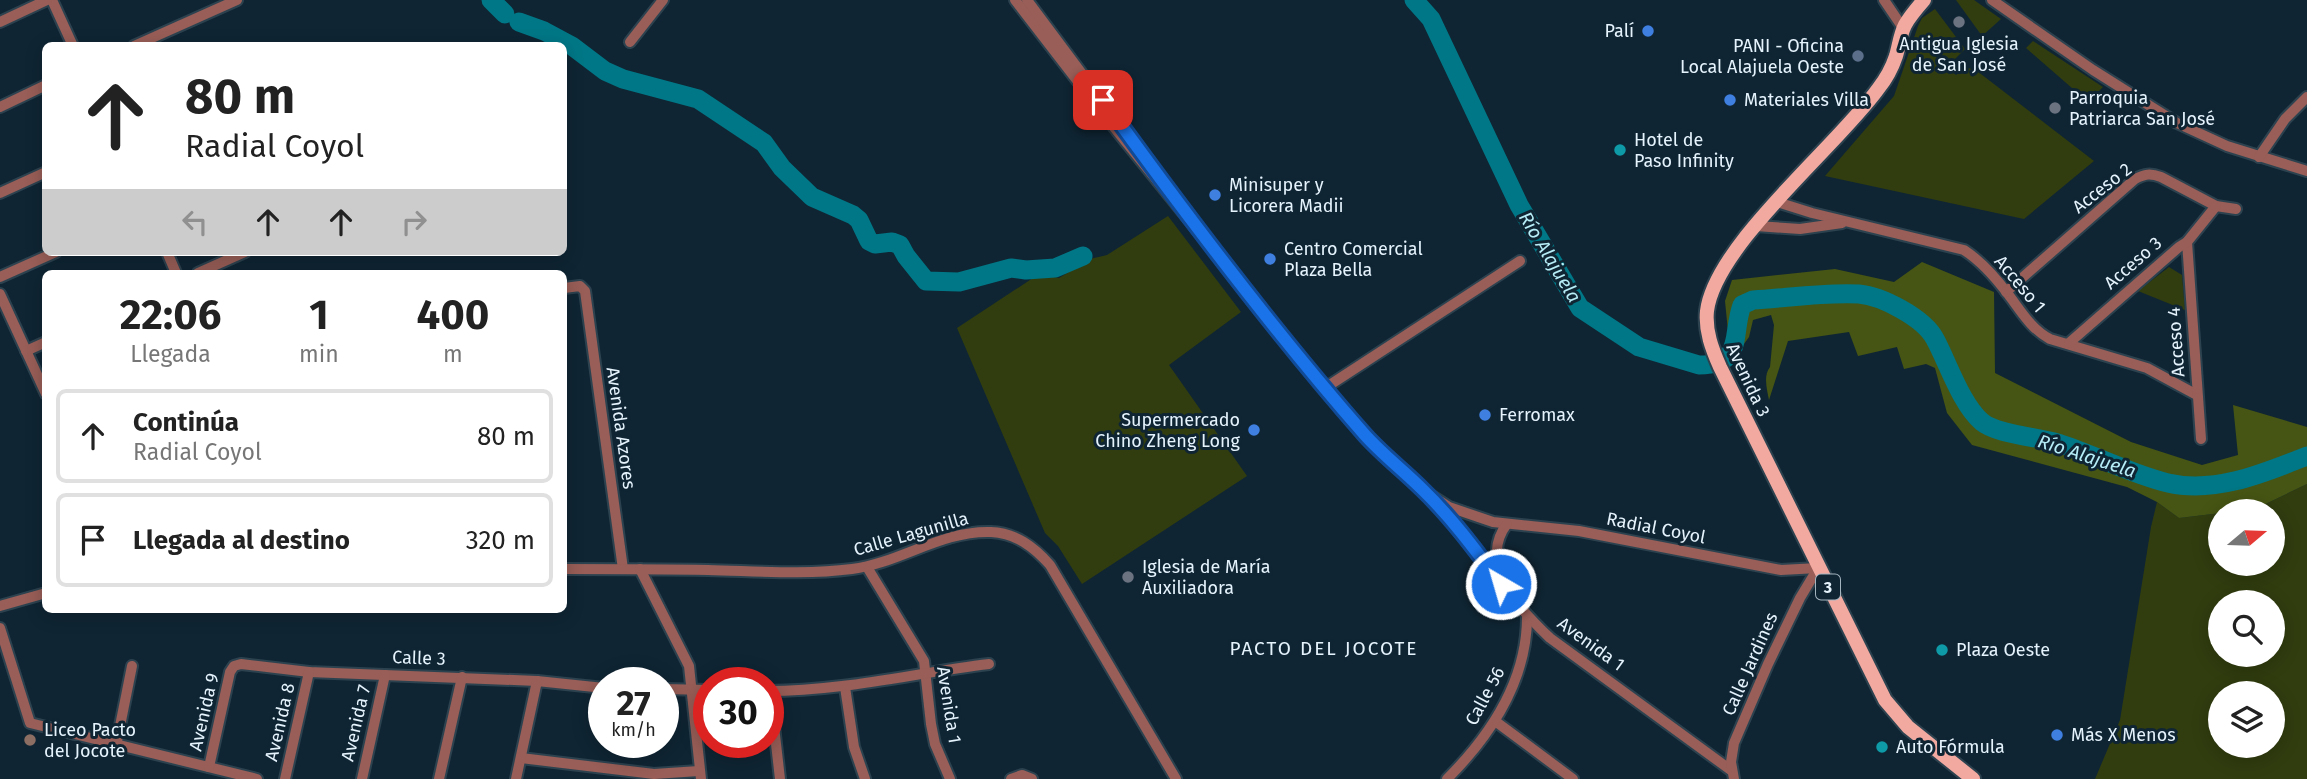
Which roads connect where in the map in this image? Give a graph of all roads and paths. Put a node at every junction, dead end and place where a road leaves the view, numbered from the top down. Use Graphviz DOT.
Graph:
graph roads {
  1 [pos="47,0"];
  2 [pos="52,0"];
  3 [pos="237,0"];
  4 [pos="663,0"];
  5 [pos="1015,0"];
  6 [pos="1027,0"];
  7 [pos="1884,0"];
  8 [pos="1924,0"];
  9 [pos="1992,0"];
  10 [pos="0,22"];
  11 [pos="1903,27"];
  12 [pos="71,42"];
  13 [pos="143,42"];
  14 [pos="630,42"];
  15 [pos="42,87"];
  16 [pos="2307,97"];
  17 [pos="0,107"];
  18 [pos="2259,157"];
  19 [pos="2307,171"];
  20 [pos="42,174"];
  21 [pos="0,193"];
  22 [pos="1172,196"];
  23 [pos="1777,202"];
  24 [pos="2216,206"];
  25 [pos="2236,209"];
  26 [pos="1851,222"];
  27 [pos="1756,226"];
  28 [pos="2188,242"];
  29 [pos="47,256"];
  30 [pos="236,256"];
  31 [pos="1520,261"];
  32 [pos="205,270"];
  33 [pos="0,277"];
  34 [pos="567,288"];
  35 [pos="2006,292"];
  36 [pos="0,294"];
  37 [pos="42,344"];
  38 [pos="2069,344"];
  39 [pos="26,351"];
  40 [pos="42,385"];
  41 [pos="1325,388"];
  42 [pos="2197,395"];
  43 [pos="1356,425"];
  44 [pos="2201,439"];
  45 [pos="1424,491"];
  46 [pos="1438,507"];
  47 [pos="1486,521"];
  48 [pos="1507,524"];
  49 [pos="867,567"];
  50 [pos="1818,568"];
  51 [pos="567,569"];
  52 [pos="622,569"];
  53 [pos="640,569"];
  54 [pos="1501,584"];
  55 [pos="42,594"];
  56 [pos="0,606"];
  57 [pos="1528,617"];
  58 [pos="0,628"];
  59 [pos="989,664"];
  60 [pos="132,666"];
  61 [pos="234,666"];
  62 [pos="926,672"];
  63 [pos="309,673"];
  64 [pos="385,675"];
  65 [pos="462,677"];
  66 [pos="537,681"];
  67 [pos="588,686"];
  68 [pos="845,687"];
  69 [pos="679,689"];
  70 [pos="692,689"];
  71 [pos="784,690"];
  72 [pos="1495,720"];
  73 [pos="116,746"];
  74 [pos="521,758"];
  75 [pos="777,758"];
  76 [pos="209,767"];
  77 [pos="700,775"];
  78 [pos="1733,775"];
  79 [pos="1031,778"];
  80 [pos="257,779"];
  81 [pos="285,779"];
  82 [pos="362,779"];
  83 [pos="439,779"];
  84 [pos="516,779"];
  85 [pos="780,779"];
  86 [pos="864,779"];
  87 [pos="950,779"];
  88 [pos="1011,779"];
  89 [pos="1176,779"];
  90 [pos="1447,779"];
  91 [pos="1573,779"];
  92 [pos="1973,779"];
  1 -- 10 [label="street"];
  2 -- 12 [label="street"];
  3 -- 13 [label="street"];
  4 -- 14 [label="street"];
  5 -- 22 [label="street, Radial Coyol"];
  6 -- 22 [label="street, Radial Coyol"];
  7 -- 11 [label="street"];
  8 -- 11 [label="main road, Avenida 3 / 3"];
  9 -- 18 [label="street"];
  11 -- 23 [label="main road, Avenida 3 / 3"];
  15 -- 17 [label="street"];
  16 -- 18 [label="street"];
  18 -- 19 [label="street"];
  20 -- 21 [label="street"];
  22 -- 41 [label="street, Radial Coyol"];
  23 -- 26 [label="street, Acceso 1"];
  23 -- 27 [label="main road, Avenida 3 / 3"];
  24 -- 25 [label="street, Acceso 2"];
  24 -- 28 [label="street, Acceso 3"];
  24 -- 35 [label="street, Acceso 2"];
  26 -- 27 [label="street, Acceso 1"];
  26 -- 35 [label="street, Acceso 1"];
  27 -- 50 [label="main road, Avenida 3 / 3"];
  28 -- 38 [label="street, Acceso 3"];
  28 -- 42 [label="street, Acceso 4"];
  29 -- 33 [label="street"];
  30 -- 32 [label="street"];
  31 -- 41 [label="street"];
  34 -- 52 [label="street, Avenida Azores"];
  35 -- 38 [label="street, Acceso 1"];
  36 -- 39 [label="street"];
  37 -- 39 [label="street"];
  38 -- 42 [label="street, Acceso 1"];
  39 -- 40 [label="street"];
  41 -- 43 [label="street, Radial Coyol"];
  42 -- 44 [label="street, Acceso 4"];
  43 -- 45 [label="street, Radial Coyol"];
  43 -- 46 [label="street, Radial Coyol"];
  45 -- 46 [label="street, Avenida 1"];
  45 -- 47 [label="street, Radial Coyol"];
  46 -- 47 [label="street, Radial Coyol"];
  46 -- 54 [label="street, Avenida 1"];
  47 -- 48 [label="street, Radial Coyol"];
  48 -- 50 [label="street, Radial Coyol"];
  48 -- 54 [label="street"];
  49 -- 53 [label="street, Calle Lagunilla"];
  49 -- 62 [label="street, Avenida 1"];
  49 -- 89 [label="street, Calle Lagunilla"];
  50 -- 78 [label="street, Calle Jardines"];
  50 -- 92 [label="main road, Avenida 3 / 3"];
  51 -- 52 [label="street, Calle Lagunilla"];
  52 -- 53 [label="street, Calle Lagunilla"];
  53 -- 70 [label="street"];
  54 -- 57 [label="street, Avenida 1"];
  55 -- 56 [label="street"];
  57 -- 72 [label="street, Calle 56"];
  57 -- 78 [label="street, Avenida 1"];
  58 -- 73 [label="street"];
  59 -- 62 [label="street"];
  60 -- 73 [label="street"];
  61 -- 63 [label="street, Calle 3"];
  61 -- 76 [label="street, Avenida 9"];
  62 -- 68 [label="street"];
  62 -- 87 [label="street, Avenida 1"];
  63 -- 64 [label="street, Calle 3"];
  63 -- 81 [label="street, Avenida 8"];
  64 -- 65 [label="street, Calle 3"];
  64 -- 82 [label="street, Avenida 7"];
  65 -- 66 [label="street, Calle 3"];
  65 -- 83 [label="street"];
  66 -- 67 [label="street, Calle 3"];
  66 -- 74 [label="street"];
  68 -- 71 [label="street"];
  68 -- 86 [label="street"];
  69 -- 70 [label="street"];
  70 -- 77 [label="street"];
  72 -- 90 [label="street, Calle 56"];
  72 -- 91 [label="street"];
  73 -- 76 [label="street"];
  74 -- 77 [label="street"];
  74 -- 84 [label="street"];
  75 -- 85 [label="street"];
  76 -- 80 [label="street"];
  79 -- 88 [label="street"];
}
